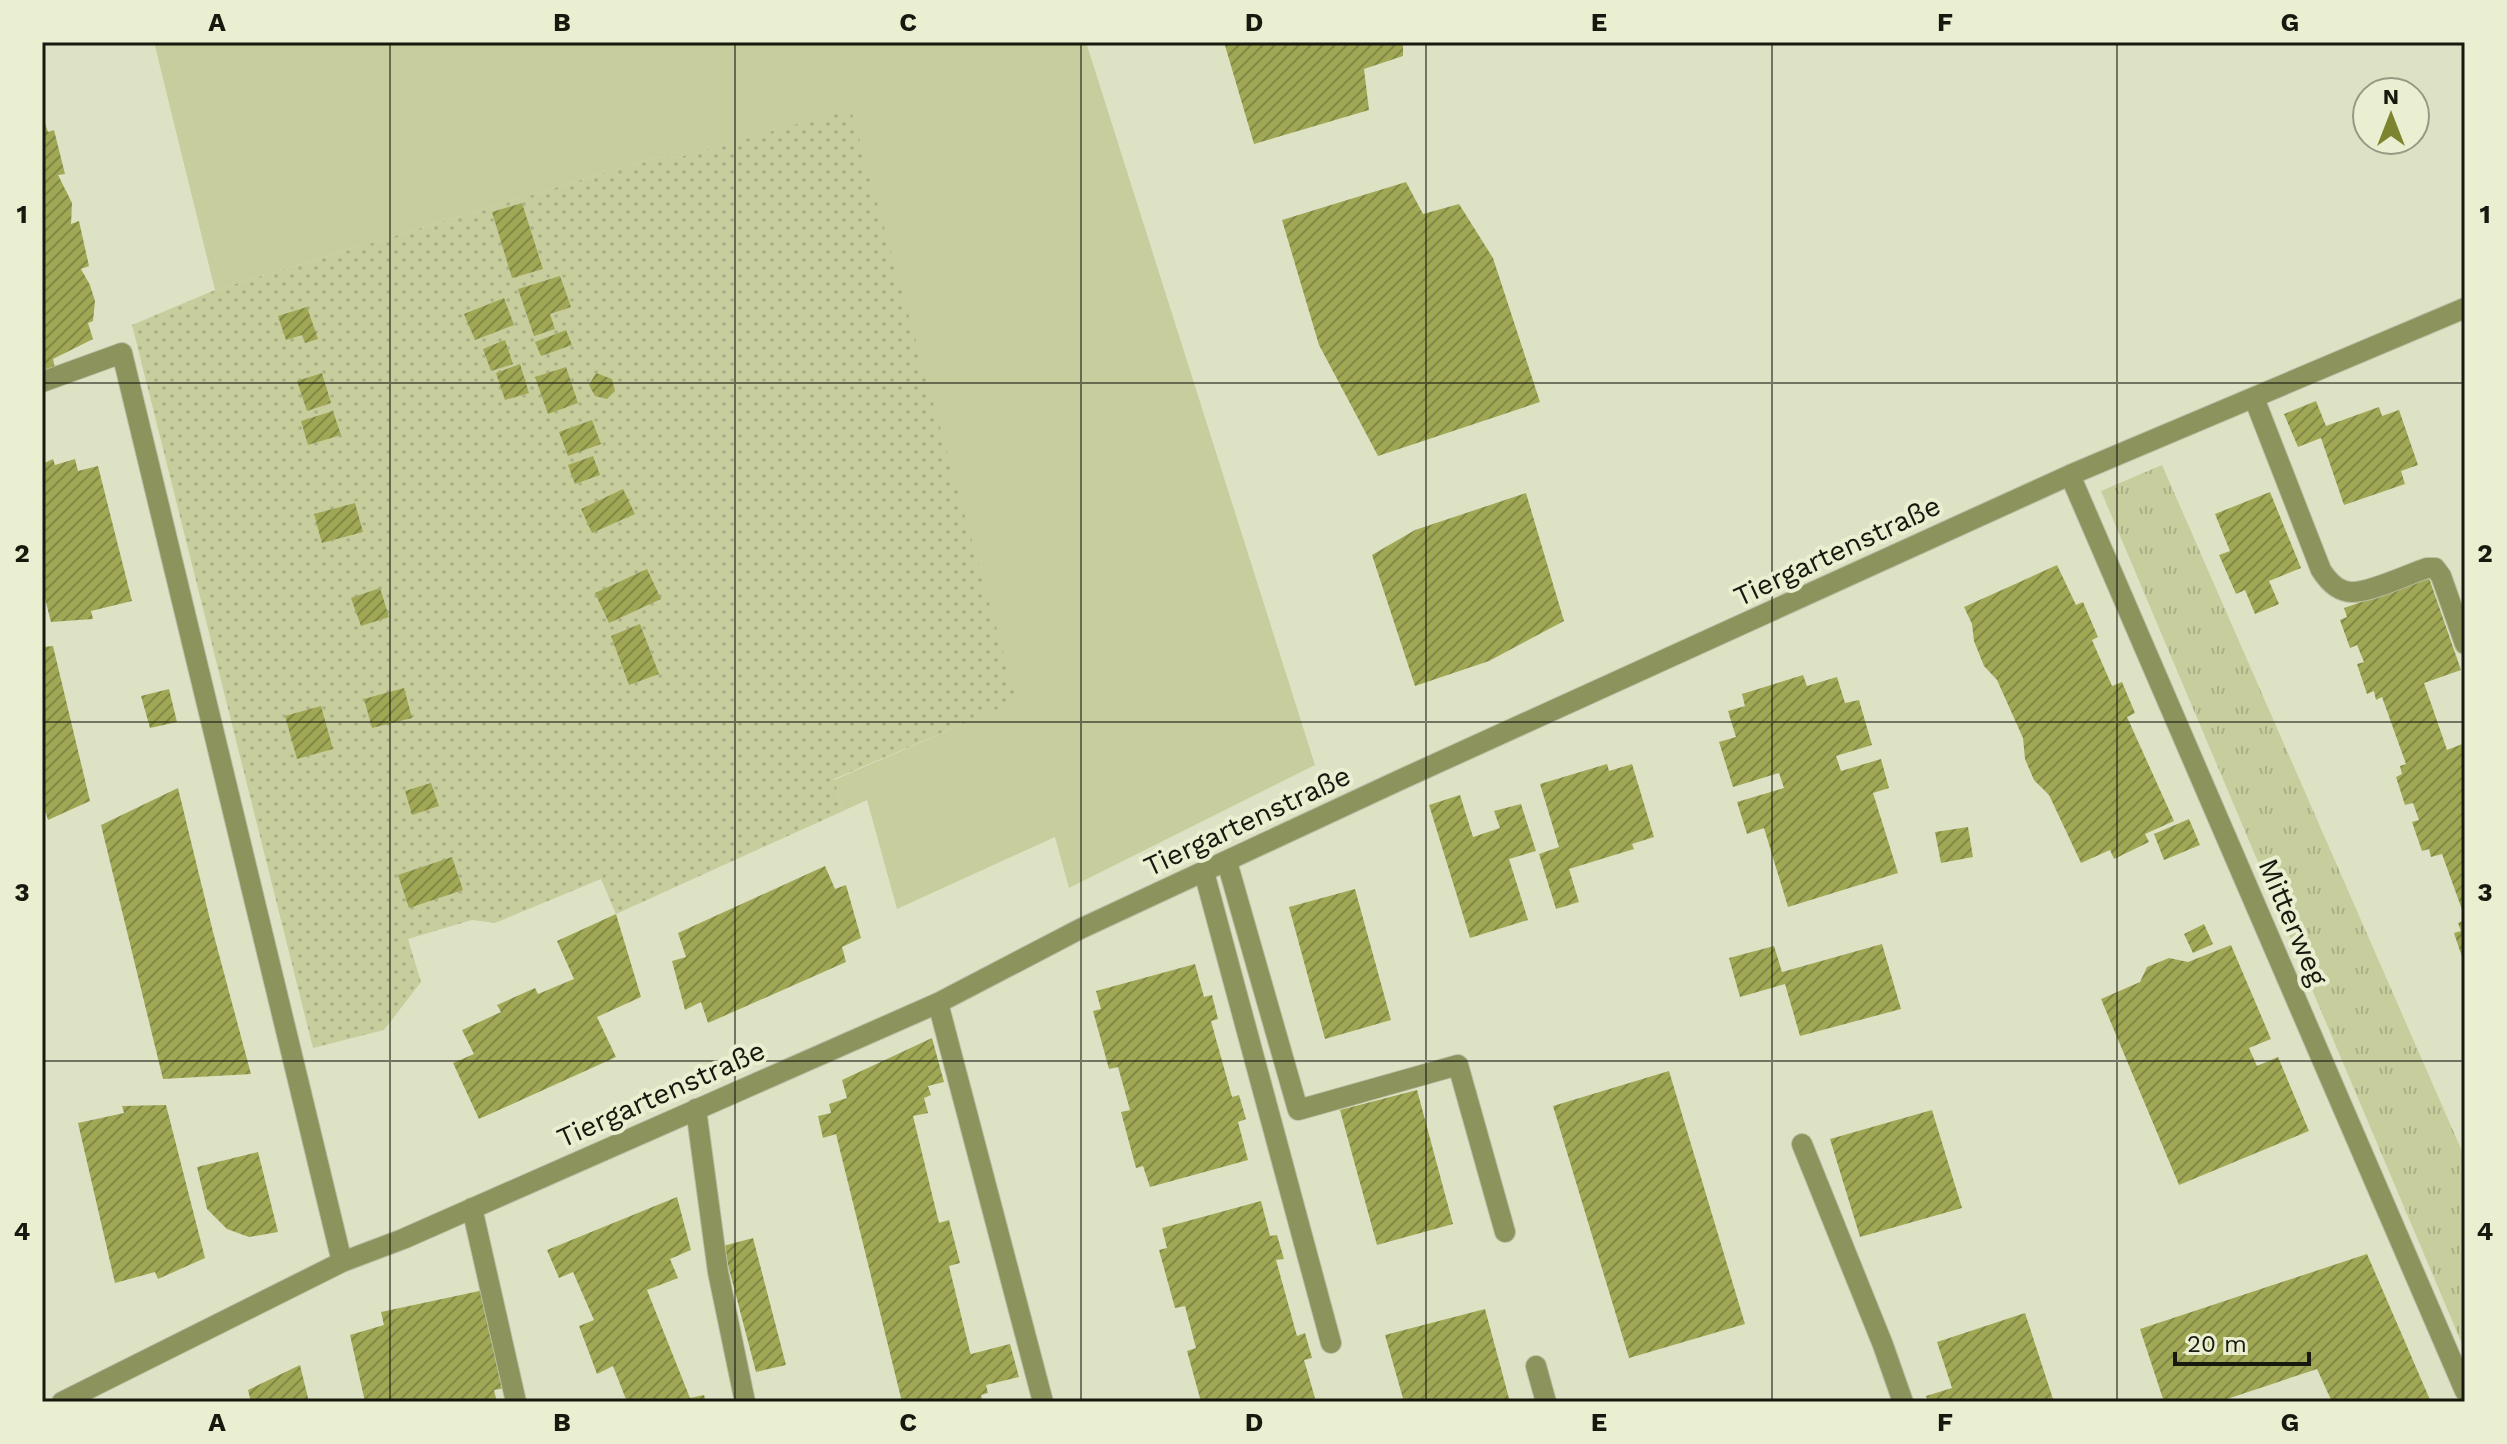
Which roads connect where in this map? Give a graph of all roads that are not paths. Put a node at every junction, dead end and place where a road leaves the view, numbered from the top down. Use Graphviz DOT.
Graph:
graph roads {
  1 [pos="2465,308"];
  2 [pos="42,382"];
  3 [pos="2254,398"];
  4 [pos="2070,475"];
  5 [pos="2465,644"];
  6 [pos="1227,862"];
  7 [pos="1204,872"];
  8 [pos="938,1003"];
  9 [pos="696,1109"];
  10 [pos="1802,1144"];
  11 [pos="472,1208"];
  12 [pos="1505,1232"];
  13 [pos="342,1262"];
  14 [pos="1331,1343"];
  15 [pos="1536,1366"];
  16 [pos="2465,1391"];
  17 [pos="62,1402"];
  18 [pos="516,1402"];
  19 [pos="745,1402"];
  20 [pos="1043,1402"];
  21 [pos="1546,1402"];
  22 [pos="1903,1402"];
  1 -- 3 [label="street, Tiergartenstraße"];
  2 -- 13 [label="street"];
  3 -- 4 [label="street, Tiergartenstraße"];
  3 -- 5 [label="street"];
  4 -- 6 [label="street, Tiergartenstraße"];
  4 -- 16 [label="street, Mitterweg"];
  6 -- 7 [label="street, Tiergartenstraße"];
  6 -- 12 [label="street"];
  7 -- 8 [label="street, Tiergartenstraße"];
  7 -- 14 [label="street"];
  8 -- 9 [label="street, Tiergartenstraße"];
  8 -- 20 [label="street"];
  9 -- 11 [label="street, Tiergartenstraße"];
  9 -- 19 [label="street"];
  10 -- 22 [label="street"];
  11 -- 13 [label="street, Tiergartenstraße"];
  11 -- 18 [label="street"];
  13 -- 17 [label="street, Tiergartenstraße"];
  15 -- 21 [label="street"];
}
